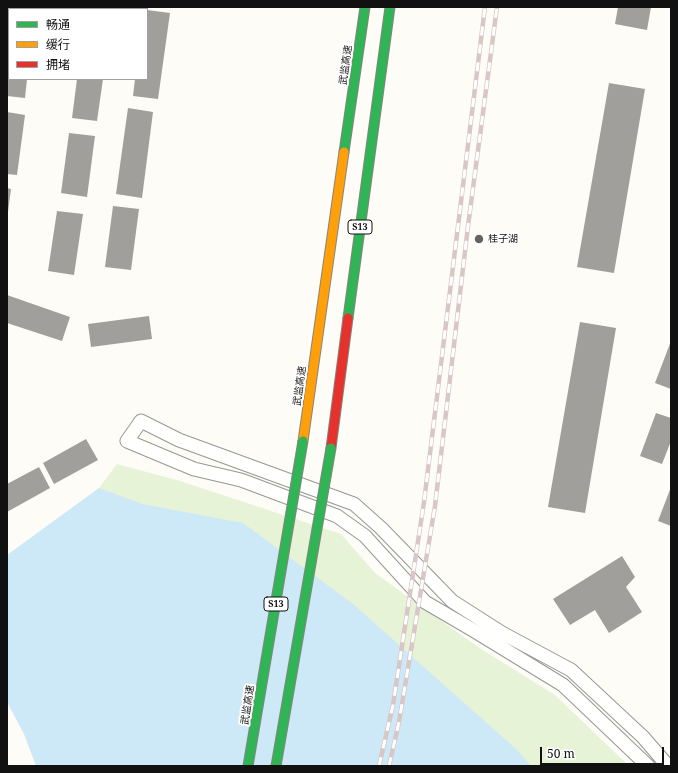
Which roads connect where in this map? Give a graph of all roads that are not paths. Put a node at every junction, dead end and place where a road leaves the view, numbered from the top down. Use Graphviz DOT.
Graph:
graph roads {
  1 [pos="365,7"];
  2 [pos="390,7"];
  3 [pos="248,766"];
  4 [pos="276,766"];
  5 [pos="648,766"];
  6 [pos="668,766"];
  1 -- 3 [label="highway, 武监高速 / S13, bridge"];
  2 -- 4 [label="highway, S13, bridge"];
  5 -- 6 [label="street"];
}
